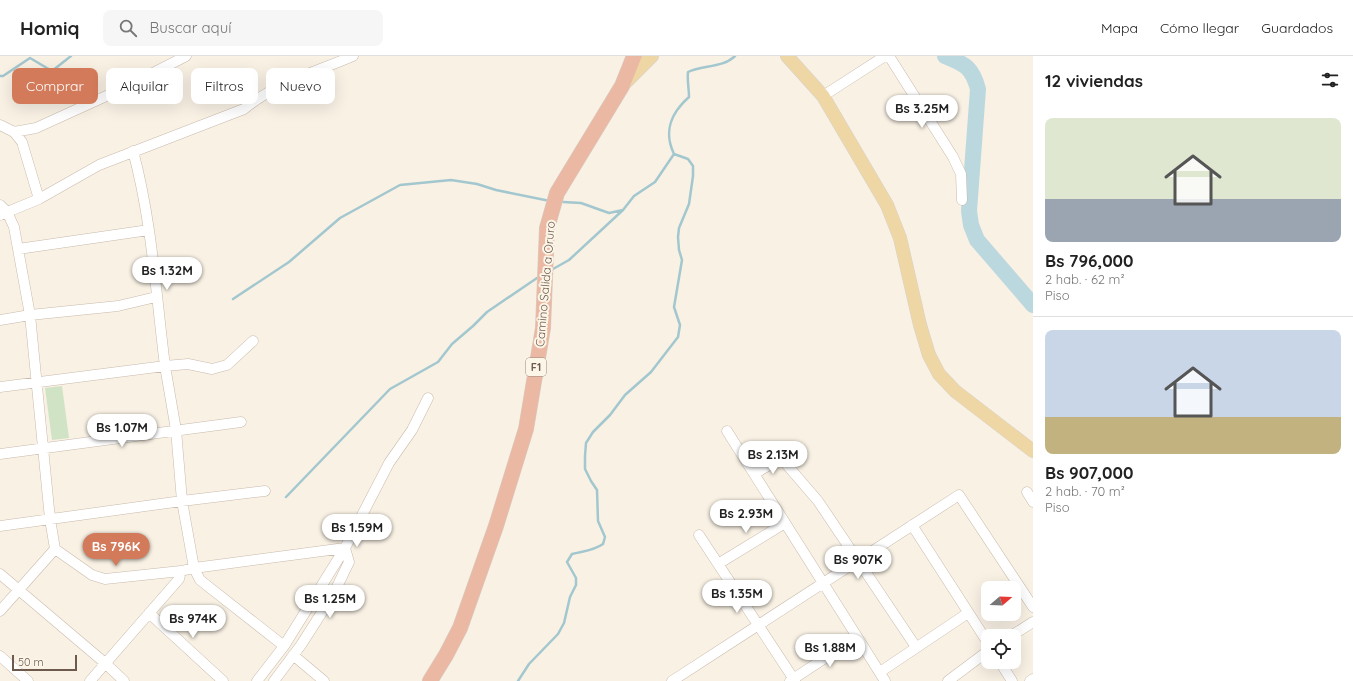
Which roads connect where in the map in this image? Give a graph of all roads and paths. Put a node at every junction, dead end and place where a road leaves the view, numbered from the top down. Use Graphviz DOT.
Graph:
graph roads {
  1 [pos="186,56"];
  2 [pos="353,56"];
  3 [pos="634,56"];
  4 [pos="652,56"];
  5 [pos="787,56"];
  6 [pos="885,56"];
  7 [pos="889,56"];
  8 [pos="622,86"];
  9 [pos="823,96"];
  10 [pos="0,125"];
  11 [pos="14,132"];
  12 [pos="134,151"];
  13 [pos="38,200"];
  14 [pos="962,200"];
  15 [pos="2,210"];
  16 [pos="149,230"];
  17 [pos="18,249"];
  18 [pos="156,297"];
  19 [pos="30,315"];
  20 [pos="0,320"];
  21 [pos="253,341"];
  22 [pos="165,366"];
  23 [pos="37,382"];
  24 [pos="0,387"];
  25 [pos="428,398"];
  26 [pos="242,422"];
  27 [pos="176,430"];
  28 [pos="727,431"];
  29 [pos="44,447"];
  30 [pos="1033,451"];
  31 [pos="0,454"];
  32 [pos="754,474"];
  33 [pos="265,491"];
  34 [pos="1027,492"];
  35 [pos="182,501"];
  36 [pos="1033,502"];
  37 [pos="50,520"];
  38 [pos="785,523"];
  39 [pos="912,525"];
  40 [pos="0,526"];
  41 [pos="698,535"];
  42 [pos="345,548"];
  43 [pos="55,549"];
  44 [pos="858,561"];
  45 [pos="718,564"];
  46 [pos="194,568"];
  47 [pos="181,571"];
  48 [pos="0,574"];
  49 [pos="823,583"];
  50 [pos="18,590"];
  51 [pos="1033,607"];
  52 [pos="0,611"];
  53 [pos="149,612"];
  54 [pos="968,613"];
  55 [pos="1033,622"];
  56 [pos="758,626"];
  57 [pos="1021,630"];
  58 [pos="981,632"];
  59 [pos="857,637"];
  60 [pos="284,646"];
  61 [pos="916,647"];
  62 [pos="293,655"];
  63 [pos="0,656"];
  64 [pos="981,656"];
  65 [pos="105,663"];
  66 [pos="1004,669"];
  67 [pos="880,672"];
  68 [pos="1033,679"];
  69 [pos="793,680"];
  70 [pos="28,681"];
  71 [pos="90,681"];
  72 [pos="124,681"];
  73 [pos="223,681"];
  74 [pos="257,681"];
  75 [pos="274,681"];
  76 [pos="324,681"];
  77 [pos="430,681"];
  78 [pos="672,681"];
  79 [pos="885,681"];
  80 [pos="948,681"];
  81 [pos="1012,681"];
  82 [pos="1030,681"];
  1 -- 11 [label="street"];
  2 -- 12 [label="street"];
  3 -- 8 [label="highway, Camino Salida a Oruro / F1"];
  4 -- 8 [label="main road"];
  5 -- 9 [label="main road"];
  6 -- 9 [label="street"];
  7 -- 14 [label="street"];
  8 -- 77 [label="highway, Camino Salida a Oruro / F1"];
  9 -- 30 [label="main road"];
  10 -- 11 [label="street"];
  11 -- 13 [label="street"];
  12 -- 13 [label="street"];
  12 -- 16 [label="street"];
  13 -- 15 [label="street"];
  15 -- 17 [label="street"];
  16 -- 17 [label="street"];
  16 -- 18 [label="street"];
  17 -- 19 [label="street"];
  18 -- 19 [label="street"];
  18 -- 22 [label="street"];
  19 -- 20 [label="street"];
  19 -- 23 [label="street"];
  21 -- 22 [label="street"];
  22 -- 23 [label="street"];
  22 -- 27 [label="street"];
  23 -- 24 [label="street"];
  23 -- 29 [label="street"];
  25 -- 42 [label="street"];
  26 -- 27 [label="street"];
  27 -- 29 [label="street"];
  27 -- 35 [label="street"];
  28 -- 32 [label="street"];
  29 -- 31 [label="street"];
  29 -- 37 [label="street"];
  32 -- 38 [label="street"];
  32 -- 44 [label="street"];
  33 -- 35 [label="street"];
  34 -- 36 [label="street"];
  35 -- 37 [label="street"];
  35 -- 46 [label="street"];
  37 -- 40 [label="street"];
  37 -- 43 [label="street"];
  38 -- 45 [label="street"];
  38 -- 49 [label="street"];
  39 -- 44 [label="street"];
  39 -- 51 [label="street"];
  39 -- 54 [label="street"];
  41 -- 45 [label="street"];
  42 -- 46 [label="street"];
  42 -- 60 [label="street"];
  42 -- 62 [label="street"];
  43 -- 47 [label="street"];
  43 -- 50 [label="street"];
  44 -- 49 [label="street"];
  44 -- 61 [label="street"];
  45 -- 56 [label="street"];
  46 -- 47 [label="street"];
  46 -- 60 [label="street"];
  47 -- 53 [label="street"];
  48 -- 50 [label="street"];
  49 -- 56 [label="street"];
  49 -- 59 [label="street"];
  50 -- 52 [label="street"];
  50 -- 65 [label="street"];
  53 -- 65 [label="street"];
  53 -- 73 [label="street"];
  54 -- 58 [label="street"];
  54 -- 61 [label="street"];
  55 -- 57 [label="street"];
  56 -- 69 [label="street"];
  56 -- 78 [label="street"];
  59 -- 67 [label="street"];
  59 -- 69 [label="street"];
  60 -- 74 [label="street"];
  61 -- 67 [label="street"];
  62 -- 75 [label="street"];
  62 -- 76 [label="street"];
  63 -- 70 [label="street"];
  64 -- 80 [label="street"];
  65 -- 71 [label="street"];
  65 -- 72 [label="street"];
  66 -- 81 [label="street"];
  67 -- 79 [label="street"];
  68 -- 82 [label="street"];
}
